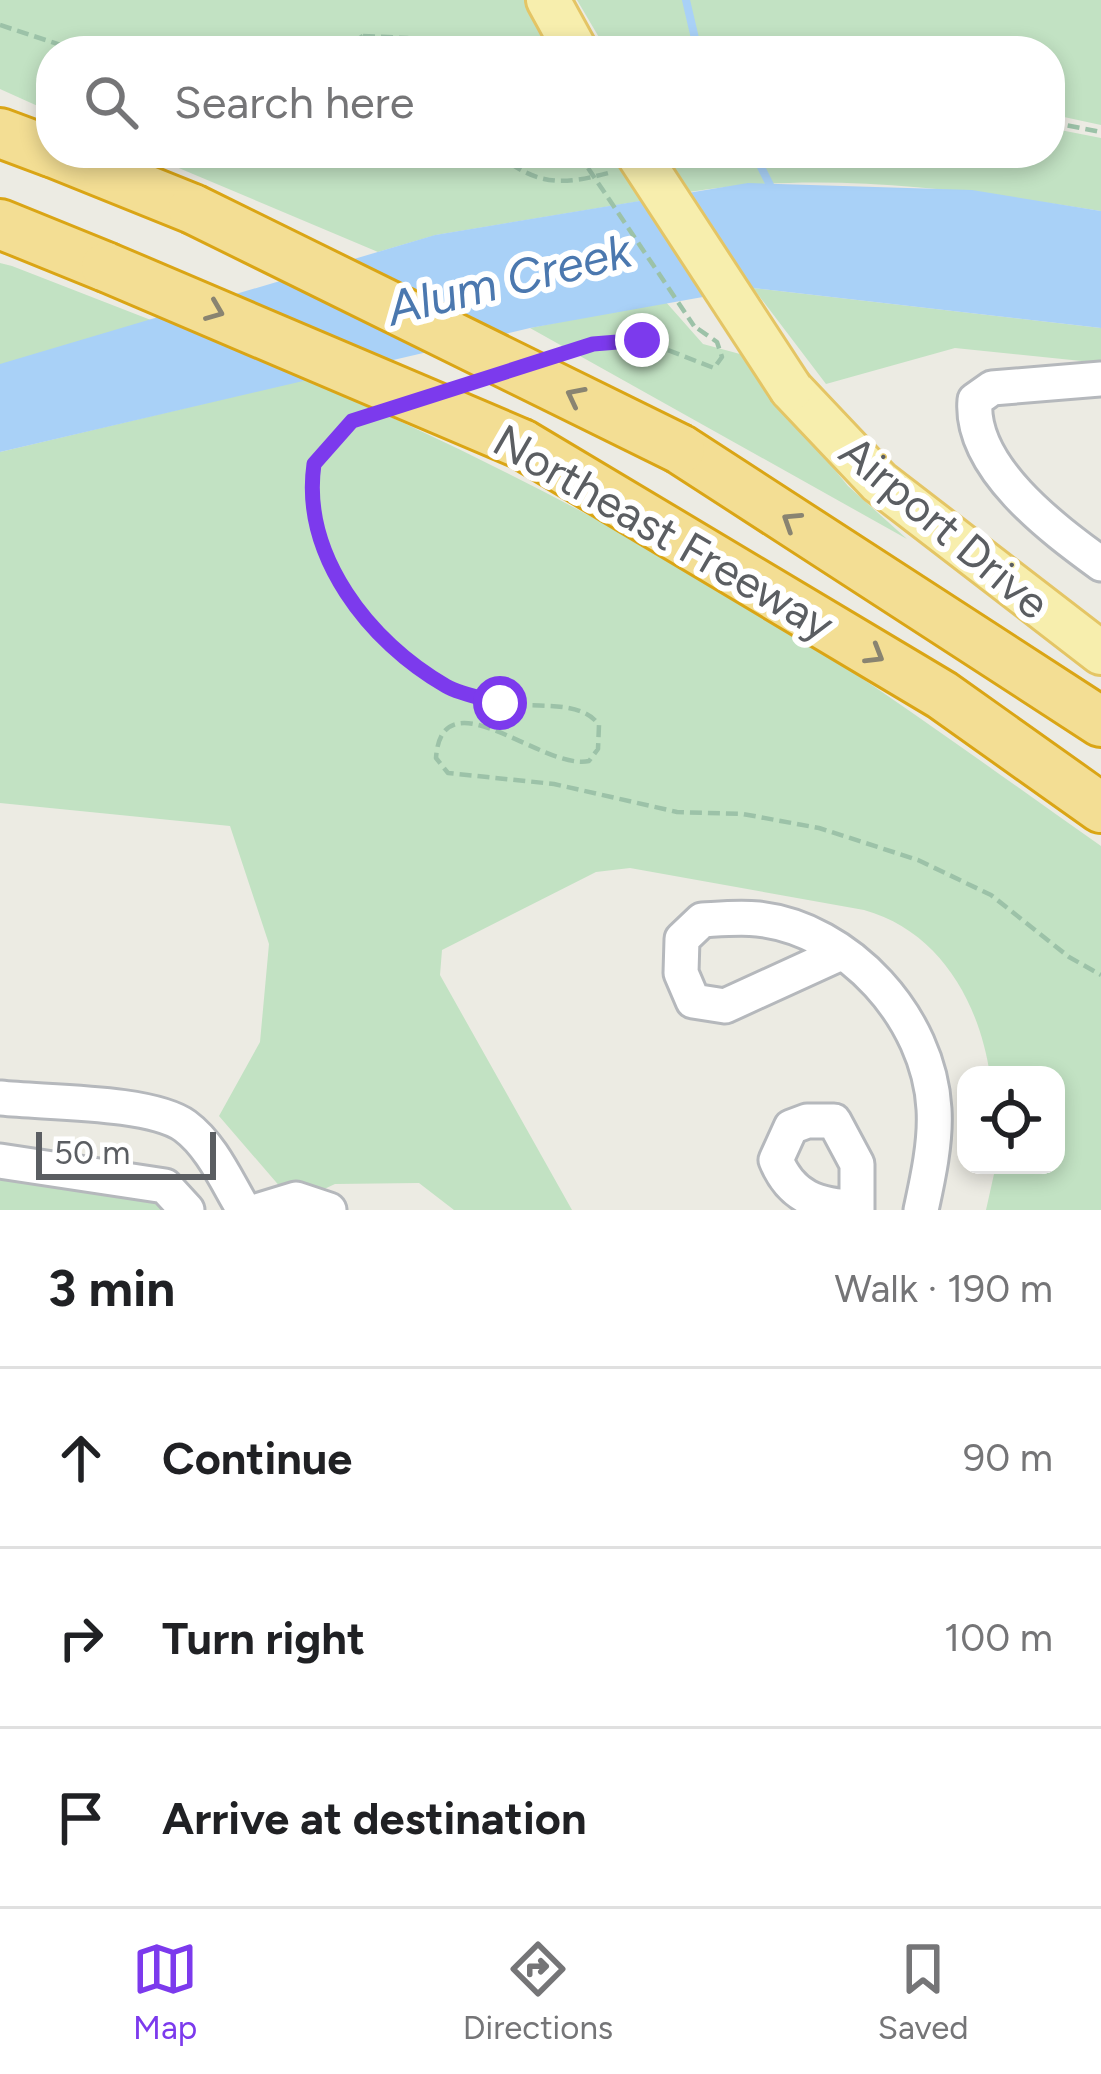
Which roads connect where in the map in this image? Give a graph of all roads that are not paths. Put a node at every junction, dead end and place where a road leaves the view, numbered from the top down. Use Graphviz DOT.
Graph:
graph roads {
  1 [pos="548,0"];
  2 [pos="568,36"];
  3 [pos="0,133"];
  4 [pos="36,146"];
  5 [pos="92,168"];
  6 [pos="631,168"];
  7 [pos="0,224"];
  8 [pos="0,238"];
  9 [pos="106,267"];
  10 [pos="1101,379"];
  11 [pos="1099,561"];
  12 [pos="1101,653"];
  13 [pos="1101,722"];
  14 [pos="1101,808"];
  15 [pos="841,953"];
  16 [pos="0,1098"];
  17 [pos="0,1161"];
  18 [pos="187,1210"];
  19 [pos="244,1210"];
  20 [pos="260,1210"];
  21 [pos="329,1210"];
  22 [pos="921,1210"];
  1 -- 2 [label="main road"];
  3 -- 4 [label="highway, Northeast Freeway"];
  13 -- 5 [label="highway, Northeast Freeway, one-way, bridge"];
  6 -- 12 [label="main road, Airport Drive, bridge"];
  7 -- 9 [label="highway, Northeast Freeway"];
  8 -- 9 [label="highway"];
  9 -- 14 [label="highway, Northeast Freeway, one-way, bridge"];
  10 -- 11 [label="lane"];
  15 -- 22 [label="lane"];
  16 -- 19 [label="lane"];
  17 -- 18 [label="lane"];
  20 -- 21 [label="lane"];
}
